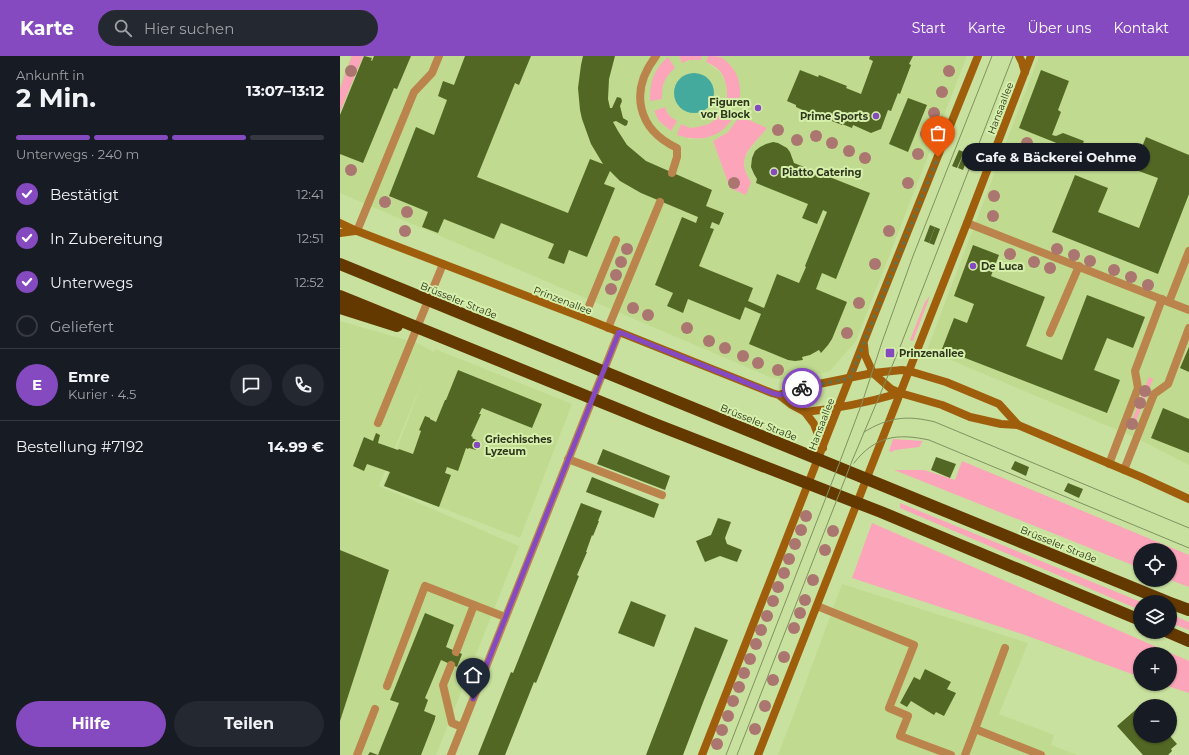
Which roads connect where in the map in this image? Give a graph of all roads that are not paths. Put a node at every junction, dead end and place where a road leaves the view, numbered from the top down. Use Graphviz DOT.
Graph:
graph roads {
  1 [pos="439,56"];
  2 [pos="656,56"];
  3 [pos="978,56"];
  4 [pos="1019,56"];
  5 [pos="1031,56"];
  6 [pos="1025,72"];
  7 [pos="672,173"];
  8 [pos="660,202"];
  9 [pos="340,223"];
  10 [pos="967,223"];
  11 [pos="357,231"];
  12 [pos="340,233"];
  13 [pos="616,240"];
  14 [pos="1189,251"];
  15 [pos="340,264"];
  16 [pos="443,264"];
  17 [pos="1079,266"];
  18 [pos="340,296"];
  19 [pos="1166,301"];
  20 [pos="340,308"];
  21 [pos="1189,310"];
  22 [pos="584,318"];
  23 [pos="412,325"];
  24 [pos="608,328"];
  25 [pos="1189,328"];
  26 [pos="619,332"];
  27 [pos="1050,333"];
  28 [pos="864,342"];
  29 [pos="909,371"];
  30 [pos="873,373"];
  31 [pos="850,378"];
  32 [pos="900,393"];
  33 [pos="780,395"];
  34 [pos="839,408"];
  35 [pos="805,412"];
  36 [pos="378,423"];
  37 [pos="1018,426"];
  38 [pos="823,448"];
  39 [pos="568,459"];
  40 [pos="1109,464"];
  41 [pos="1124,470"];
  42 [pos="662,495"];
  43 [pos="1189,499"];
  44 [pos="1152,595"];
  45 [pos="474,605"];
  46 [pos="1177,605"];
  47 [pos="817,606"];
  48 [pos="1189,610"];
  49 [pos="505,617"];
  50 [pos="1133,617"];
  51 [pos="1177,636"];
  52 [pos="1189,641"];
  53 [pos="1005,648"];
  54 [pos="456,652"];
  55 [pos="451,665"];
  56 [pos="387,686"];
  57 [pos="375,708"];
  58 [pos="462,727"];
  59 [pos="975,729"];
  60 [pos="357,755"];
  61 [pos="451,755"];
  62 [pos="702,755"];
  63 [pos="758,755"];
  64 [pos="951,755"];
  65 [pos="965,755"];
  66 [pos="1041,755"];
  1 -- 11 [label="street"];
  2 -- 7 [label="street"];
  3 -- 28 [label="street, Hansaallee"];
  4 -- 6 [label="street"];
  5 -- 6 [label="street, Hansaallee"];
  6 -- 10 [label="street, Hansaallee"];
  8 -- 24 [label="street"];
  9 -- 11 [label="street, Prinzenallee"];
  10 -- 17 [label="street"];
  10 -- 29 [label="street, Hansaallee"];
  11 -- 12 [label="street"];
  11 -- 16 [label="street, Prinzenallee"];
  13 -- 22 [label="street"];
  14 -- 19 [label="street"];
  15 -- 44 [label="highway, Brüsseler Straße"];
  16 -- 22 [label="street, Prinzenallee"];
  16 -- 36 [label="street"];
  17 -- 19 [label="street"];
  17 -- 27 [label="street"];
  18 -- 23 [label="highway"];
  19 -- 21 [label="street"];
  19 -- 40 [label="street"];
  20 -- 23 [label="highway"];
  22 -- 24 [label="street, Prinzenallee"];
  23 -- 50 [label="highway"];
  24 -- 26 [label="street, Prinzenallee"];
  25 -- 41 [label="street"];
  26 -- 33 [label="street, Prinzenallee"];
  26 -- 39 [label="street"];
  28 -- 30 [label="street"];
  28 -- 31 [label="street, Hansaallee"];
  29 -- 30 [label="street"];
  29 -- 32 [label="street, Hansaallee"];
  29 -- 37 [label="street"];
  30 -- 31 [label="street"];
  30 -- 32 [label="street"];
  31 -- 33 [label="street"];
  31 -- 34 [label="street, Hansaallee"];
  32 -- 34 [label="street"];
  32 -- 37 [label="street"];
  32 -- 47 [label="street, Hansaallee"];
  33 -- 35 [label="street, Prinzenallee"];
  34 -- 35 [label="street"];
  34 -- 38 [label="street, Hansaallee"];
  35 -- 38 [label="street, Prinzenallee"];
  37 -- 40 [label="street"];
  38 -- 62 [label="street, Hansaallee"];
  39 -- 42 [label="street"];
  39 -- 49 [label="street"];
  40 -- 41 [label="street"];
  41 -- 43 [label="street"];
  45 -- 49 [label="street"];
  45 -- 54 [label="street"];
  45 -- 56 [label="street"];
  46 -- 48 [label="highway, Brüsseler Straße"];
  47 -- 63 [label="street, Hansaallee"];
  47 -- 64 [label="street"];
  49 -- 58 [label="street"];
  51 -- 52 [label="highway"];
  53 -- 59 [label="street"];
  55 -- 58 [label="street"];
  57 -- 60 [label="street"];
  58 -- 61 [label="street"];
  59 -- 65 [label="street"];
  59 -- 66 [label="street"];
}
